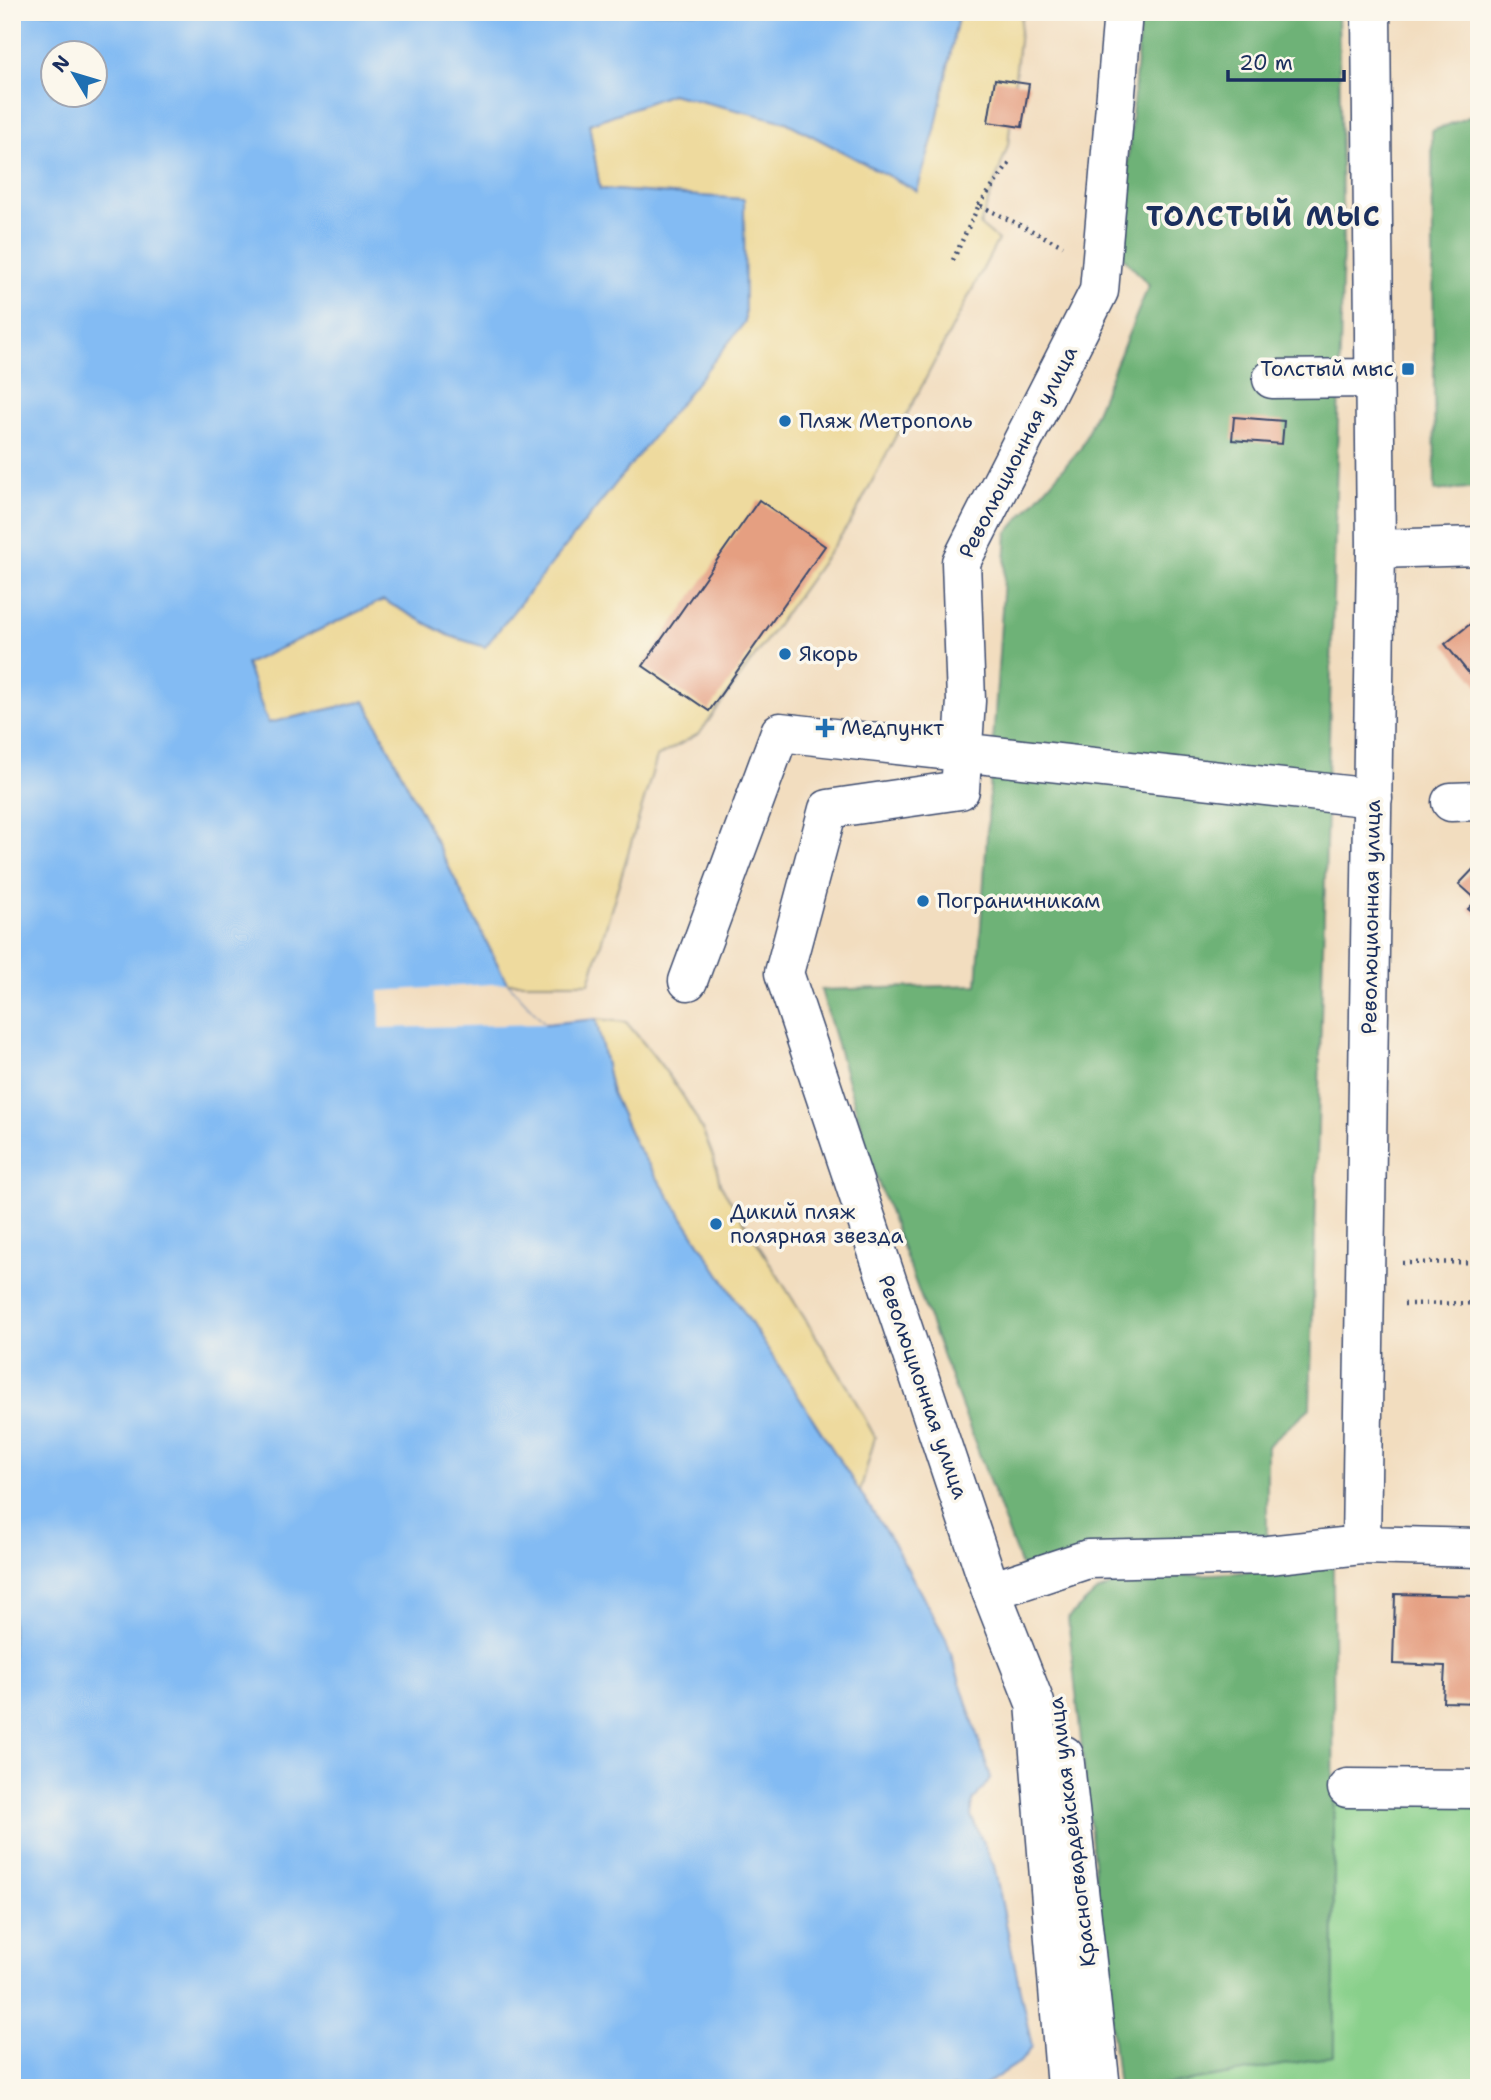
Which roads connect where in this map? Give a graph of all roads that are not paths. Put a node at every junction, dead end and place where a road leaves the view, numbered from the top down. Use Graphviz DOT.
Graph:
graph roads {
  1 [pos="1123,12"];
  2 [pos="1349,12"];
  3 [pos="1371,12"];
  4 [pos="1374,290"];
  5 [pos="1375,378"];
  6 [pos="1272,379"];
  7 [pos="1479,546"];
  8 [pos="1376,549"];
  9 [pos="963,751"];
  10 [pos="1373,798"];
  11 [pos="688,981"];
  12 [pos="1361,1545"];
  13 [pos="1479,1548"];
  14 [pos="1003,1587"];
  15 [pos="1347,1788"];
  16 [pos="1479,1789"];
  17 [pos="1066,2088"];
  18 [pos="1101,2088"];
  1 -- 9 [label="street, Революционная улица"];
  2 -- 4 [label="street"];
  3 -- 4 [label="street, Революционная улица"];
  4 -- 5 [label="street, Революционная улица"];
  5 -- 6 [label="street"];
  5 -- 8 [label="street, Революционная улица"];
  7 -- 8 [label="street"];
  8 -- 10 [label="street, Революционная улица"];
  9 -- 10 [label="street"];
  9 -- 11 [label="street"];
  9 -- 14 [label="street, Революционная улица"];
  10 -- 12 [label="street, Революционная улица"];
  12 -- 13 [label="street"];
  12 -- 14 [label="street"];
  14 -- 17 [label="street, Революционная улица"];
  14 -- 18 [label="street, Красногвардейская улица"];
  15 -- 16 [label="street"];
}
